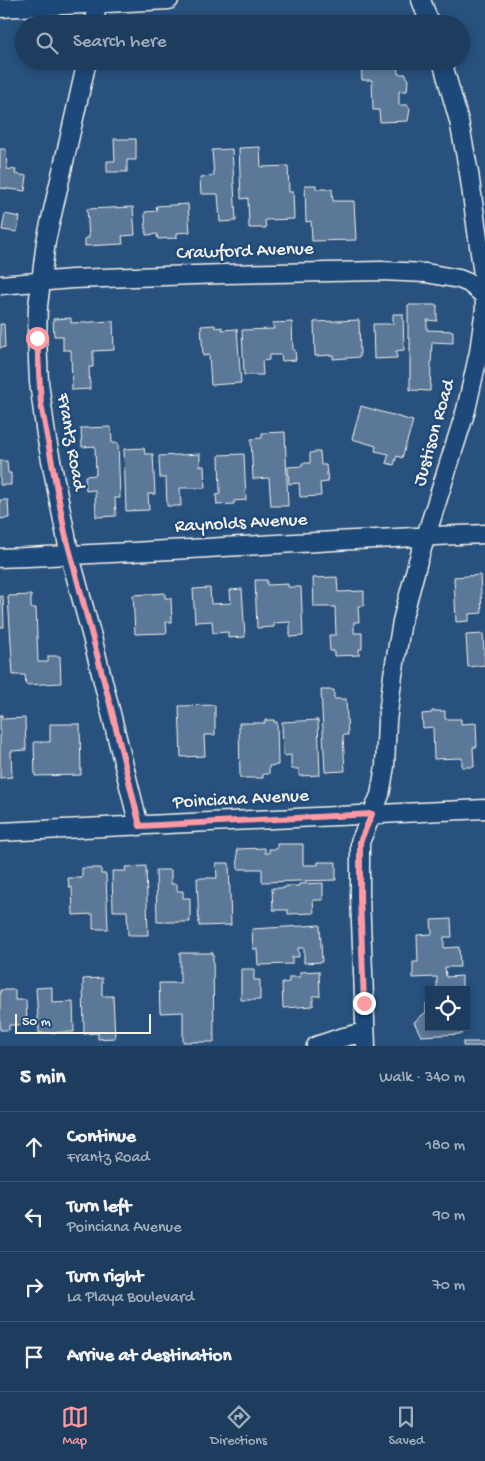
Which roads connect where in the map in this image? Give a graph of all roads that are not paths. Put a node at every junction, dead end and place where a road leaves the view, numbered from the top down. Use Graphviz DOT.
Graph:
graph roads {
  1 [pos="169,0"];
  2 [pos="422,0"];
  3 [pos="96,2"];
  4 [pos="0,8"];
  5 [pos="95,15"];
  6 [pos="427,15"];
  7 [pos="85,70"];
  8 [pos="445,70"];
  9 [pos="41,282"];
  10 [pos="0,284"];
  11 [pos="485,296"];
  12 [pos="485,534"];
  13 [pos="426,535"];
  14 [pos="70,556"];
  15 [pos="0,558"];
  16 [pos="485,809"];
  17 [pos="372,814"];
  18 [pos="140,826"];
  19 [pos="0,832"];
  20 [pos="366,1039"];
  21 [pos="316,1046"];
  1 -- 3 [label="street"];
  2 -- 6 [label="street"];
  3 -- 4 [label="street"];
  3 -- 5 [label="street"];
  7 -- 9 [label="street, Frantz Road"];
  8 -- 11 [label="street, Justison Road"];
  9 -- 10 [label="street, Crawford Avenue"];
  9 -- 11 [label="street, Crawford Avenue"];
  9 -- 14 [label="street, Frantz Road"];
  11 -- 13 [label="street, Justison Road"];
  12 -- 13 [label="street, Raynolds Avenue"];
  13 -- 14 [label="street, Raynolds Avenue"];
  13 -- 17 [label="street, Justison Road"];
  14 -- 15 [label="street, Raynolds Avenue"];
  14 -- 18 [label="street, Frantz Road"];
  16 -- 17 [label="street, Poinciana Avenue"];
  17 -- 18 [label="street, Poinciana Avenue"];
  17 -- 20 [label="street, Justison Road"];
  18 -- 19 [label="street, Poinciana Avenue"];
  20 -- 21 [label="street"];
}
